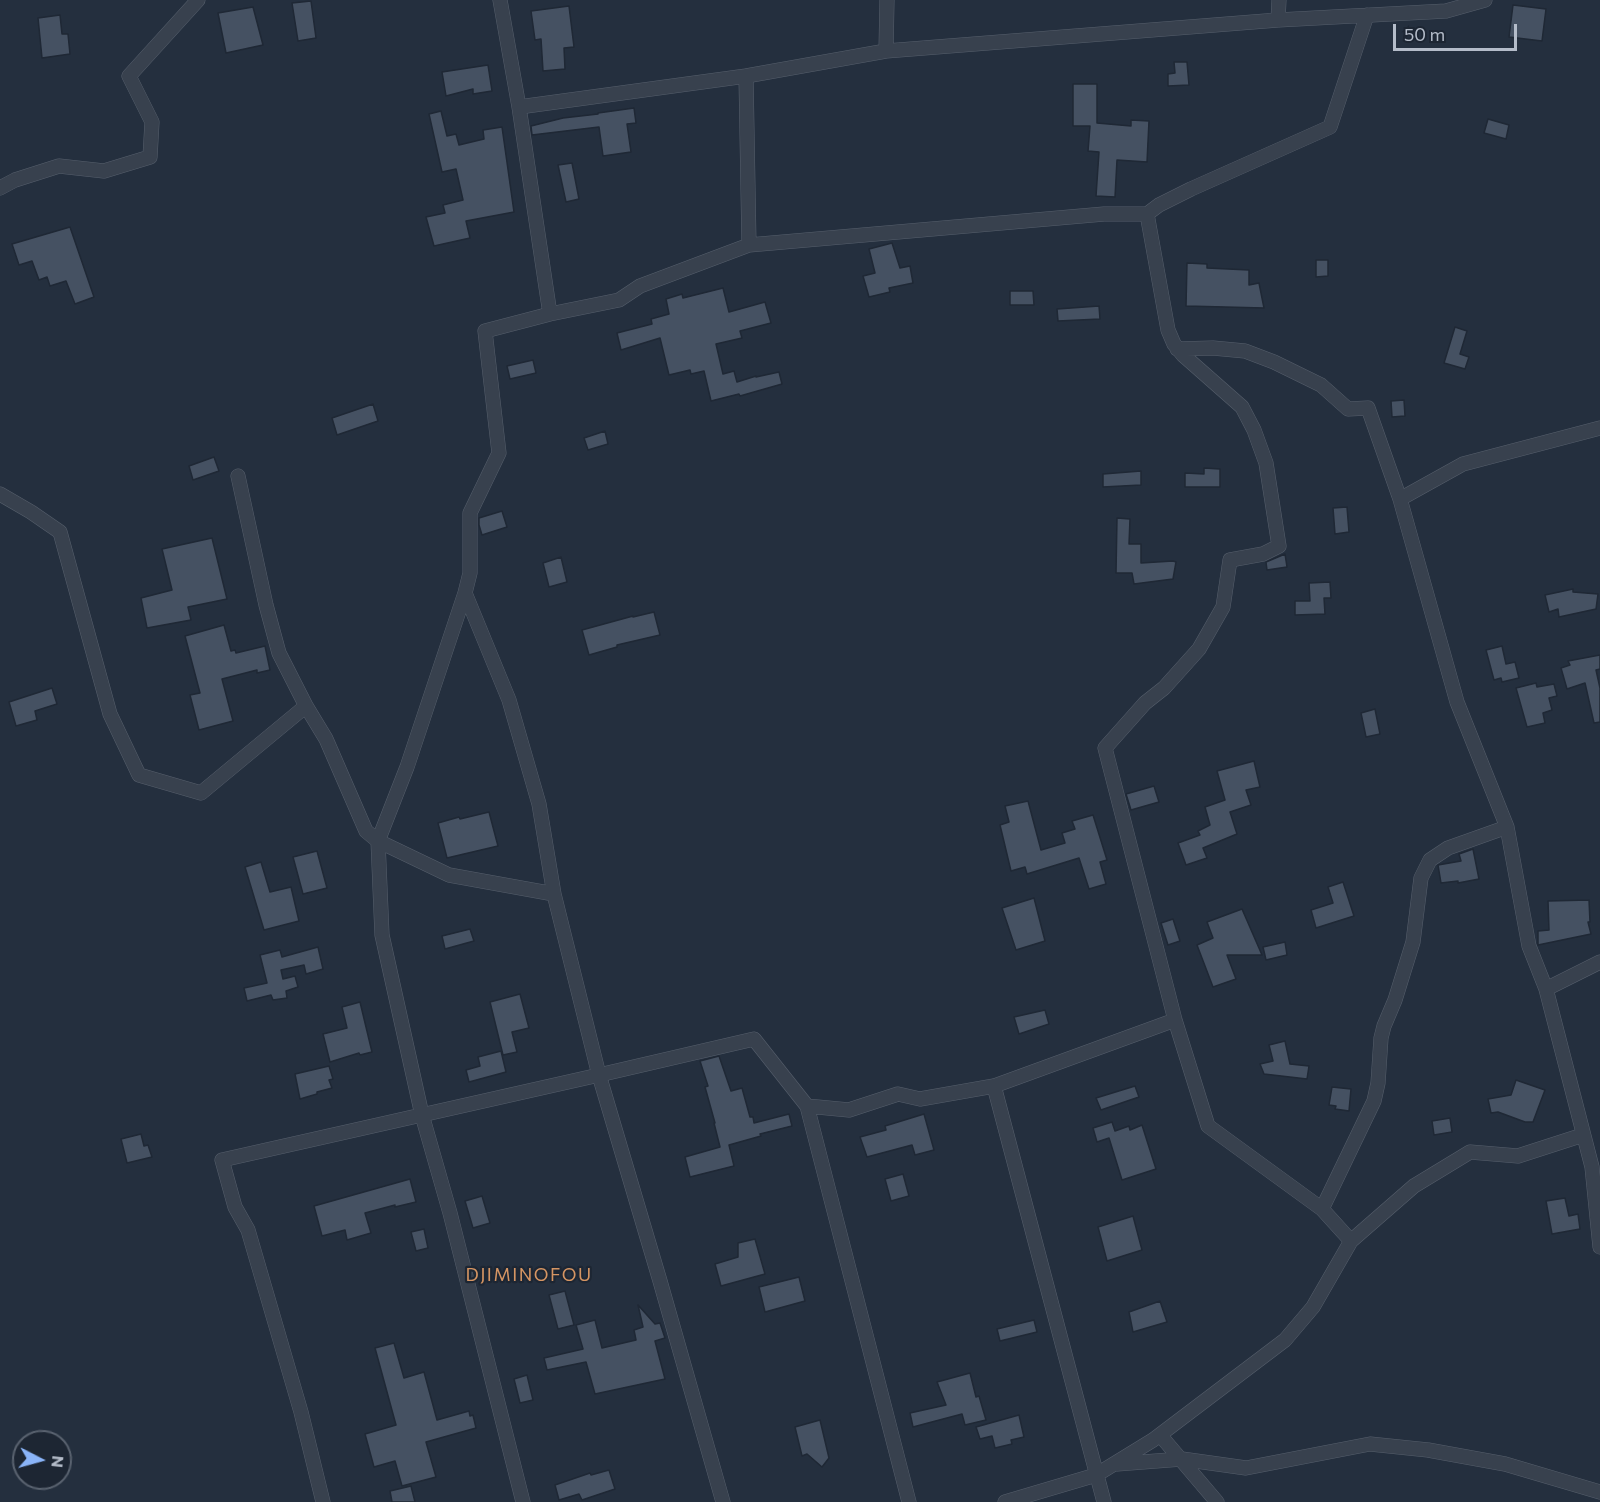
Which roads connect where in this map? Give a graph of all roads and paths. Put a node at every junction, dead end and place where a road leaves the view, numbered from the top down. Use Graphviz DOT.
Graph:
graph roads {
  1 [pos="198,0"];
  2 [pos="500,0"];
  3 [pos="886,0"];
  4 [pos="1279,0"];
  5 [pos="1485,0"];
  6 [pos="1471,2"];
  7 [pos="1367,15"];
  8 [pos="1278,20"];
  9 [pos="886,51"];
  10 [pos="746,76"];
  11 [pos="519,107"];
  12 [pos="0,188"];
  13 [pos="1147,214"];
  14 [pos="749,245"];
  15 [pos="550,314"];
  16 [pos="1177,349"];
  17 [pos="1600,428"];
  18 [pos="238,476"];
  19 [pos="0,494"];
  20 [pos="1400,499"];
  21 [pos="465,593"];
  22 [pos="306,706"];
  23 [pos="1507,827"];
  24 [pos="378,841"];
  25 [pos="554,894"];
  26 [pos="1600,962"];
  27 [pos="1546,988"];
  28 [pos="1175,1020"];
  29 [pos="599,1076"];
  30 [pos="994,1086"];
  31 [pos="807,1106"];
  32 [pos="422,1115"];
  33 [pos="1583,1135"];
  34 [pos="1322,1209"];
  35 [pos="1351,1240"];
  36 [pos="1600,1247"];
  37 [pos="1160,1435"];
  38 [pos="1182,1459"];
  39 [pos="1115,1464"];
  40 [pos="1096,1475"];
  41 [pos="1600,1492"];
  42 [pos="323,1502"];
  43 [pos="523,1502"];
  44 [pos="723,1502"];
  45 [pos="909,1502"];
  46 [pos="1005,1502"];
  47 [pos="1104,1502"];
  48 [pos="1217,1502"];
  1 -- 12 [label="street"];
  2 -- 11 [label="street"];
  3 -- 9 [label="street"];
  4 -- 8 [label="street"];
  5 -- 6 [label="street"];
  6 -- 7 [label="street"];
  7 -- 8 [label="street"];
  7 -- 13 [label="street"];
  8 -- 9 [label="street"];
  9 -- 10 [label="street"];
  10 -- 11 [label="street"];
  10 -- 14 [label="street"];
  11 -- 15 [label="street"];
  13 -- 14 [label="street"];
  13 -- 16 [label="street"];
  14 -- 15 [label="street"];
  15 -- 21 [label="street"];
  16 -- 20 [label="street"];
  16 -- 28 [label="street"];
  17 -- 20 [label="street"];
  18 -- 22 [label="street"];
  19 -- 22 [label="street"];
  20 -- 23 [label="street"];
  21 -- 24 [label="street"];
  21 -- 25 [label="street"];
  22 -- 24 [label="street"];
  23 -- 27 [label="street"];
  23 -- 34 [label="street"];
  24 -- 25 [label="street"];
  24 -- 32 [label="street"];
  25 -- 29 [label="street"];
  26 -- 27 [label="street"];
  27 -- 33 [label="street"];
  28 -- 30 [label="street"];
  28 -- 34 [label="street"];
  29 -- 31 [label="street"];
  29 -- 32 [label="street"];
  29 -- 44 [label="street"];
  30 -- 31 [label="street"];
  30 -- 40 [label="street"];
  31 -- 45 [label="street"];
  32 -- 42 [label="street"];
  32 -- 43 [label="street"];
  33 -- 35 [label="street"];
  33 -- 36 [label="street"];
  34 -- 35 [label="street"];
  35 -- 37 [label="street"];
  37 -- 38 [label="street"];
  37 -- 39 [label="street"];
  38 -- 39 [label="street"];
  38 -- 41 [label="street"];
  38 -- 48 [label="street"];
  39 -- 40 [label="street"];
  40 -- 46 [label="street"];
  40 -- 47 [label="street"];
}
